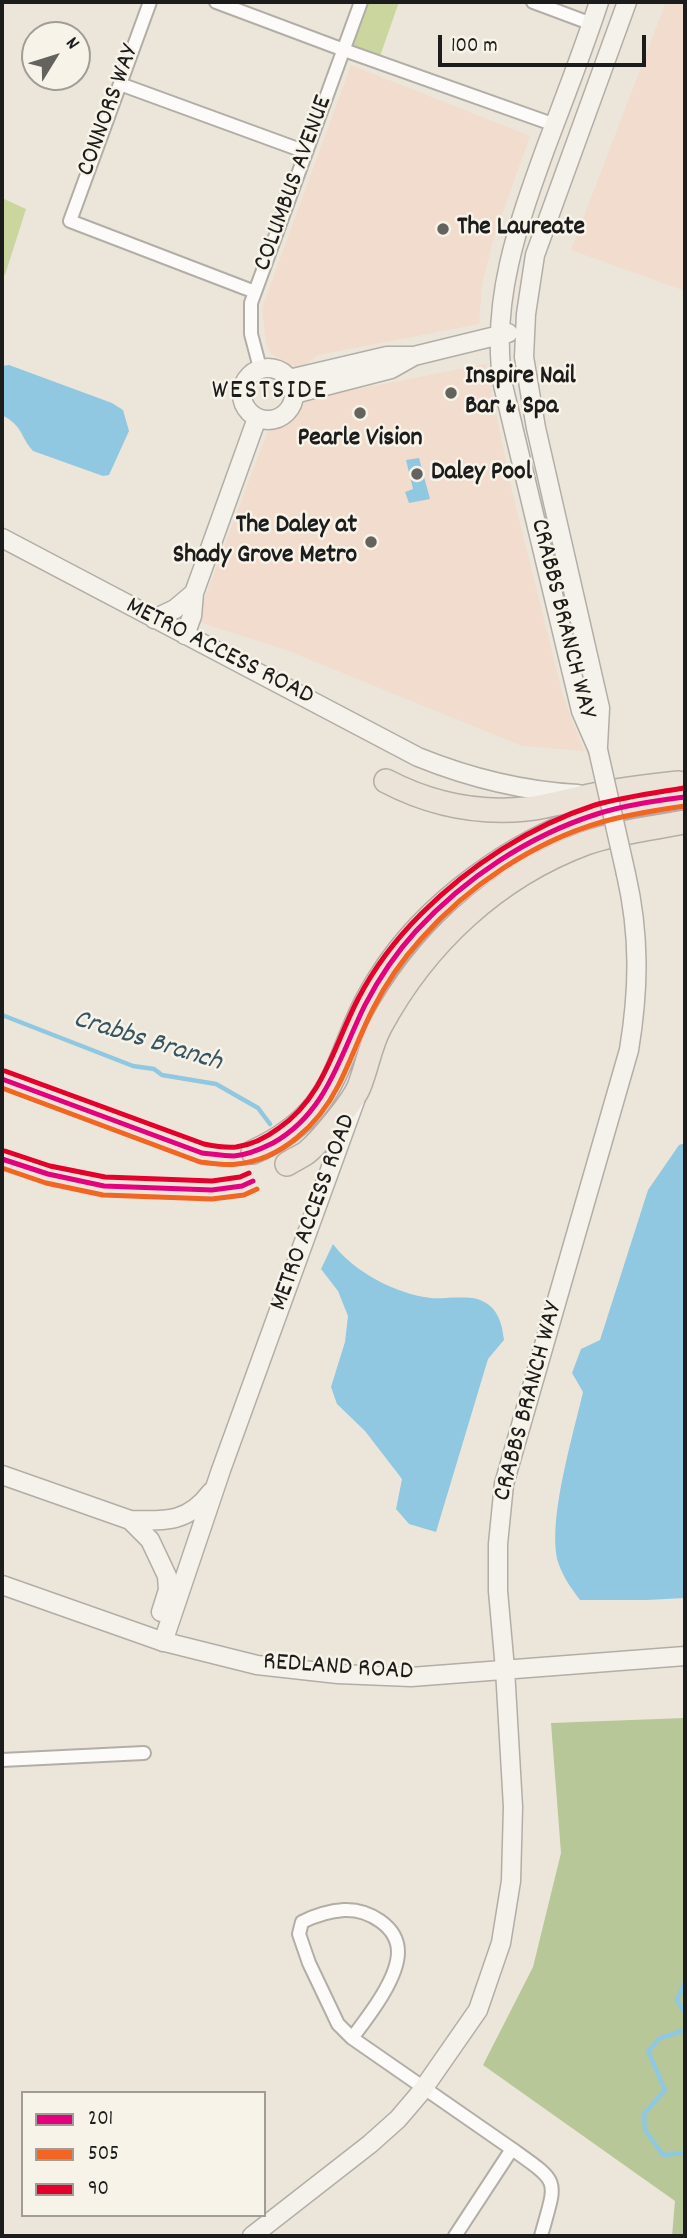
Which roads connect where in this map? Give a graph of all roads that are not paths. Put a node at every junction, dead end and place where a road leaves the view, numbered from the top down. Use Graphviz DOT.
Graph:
graph roads {
  1 [pos="150,2"];
  2 [pos="216,2"];
  3 [pos="361,2"];
  4 [pos="533,2"];
  5 [pos="599,2"];
  6 [pos="627,2"];
  7 [pos="592,24"];
  8 [pos="344,50"];
  9 [pos="120,84"];
  10 [pos="555,125"];
  11 [pos="306,152"];
  12 [pos="255,292"];
  13 [pos="525,328"];
  14 [pos="499,335"];
  15 [pos="260,368"];
  16 [pos="292,386"];
  17 [pos="257,418"];
  18 [pos="2,538"];
  19 [pos="194,593"];
  20 [pos="154,620"];
  21 [pos="185,635"];
  22 [pos="598,750"];
  23 [pos="386,781"];
  24 [pos="685,782"];
  25 [pos="595,795"];
  26 [pos="685,797"];
  27 [pos="685,822"];
  28 [pos="358,1088"];
  29 [pos="253,1152"];
  30 [pos="288,1164"];
  31 [pos="2,1475"];
  32 [pos="218,1484"];
  33 [pos="130,1520"];
  34 [pos="2,1585"];
  35 [pos="157,1640"];
  36 [pos="685,1656"];
  37 [pos="505,1669"];
  38 [pos="144,1753"];
  39 [pos="2,1760"];
  40 [pos="352,2038"];
  41 [pos="423,2089"];
  42 [pos="512,2149"];
  43 [pos="253,2236"];
  44 [pos="456,2236"];
  45 [pos="541,2236"];
  1 -- 9 [label="street, CONNORS WAY"];
  2 -- 8 [label="street"];
  3 -- 8 [label="street, COLUMBUS AVENUE"];
  4 -- 7 [label="street"];
  5 -- 7 [label="main road, CRABBS BRANCH WAY"];
  6 -- 13 [label="main road, CRABBS BRANCH WAY"];
  7 -- 10 [label="main road, CRABBS BRANCH WAY"];
  8 -- 10 [label="street"];
  8 -- 11 [label="street, COLUMBUS AVENUE"];
  9 -- 11 [label="street"];
  9 -- 12 [label="street, CONNORS WAY"];
  10 -- 14 [label="main road, CRABBS BRANCH WAY"];
  11 -- 12 [label="street, COLUMBUS AVENUE"];
  12 -- 15 [label="street, COLUMBUS AVENUE"];
  13 -- 14 [label="main road"];
  13 -- 22 [label="main road, CRABBS BRANCH WAY"];
  14 -- 16 [label="main road"];
  14 -- 22 [label="main road, CRABBS BRANCH WAY"];
  15 -- 16 [label="main road"];
  15 -- 17 [label="main road"];
  16 -- 17 [label="main road"];
  17 -- 19 [label="main road"];
  18 -- 20 [label="main road, METRO ACCESS ROAD"];
  19 -- 20 [label="main road"];
  19 -- 21 [label="main road"];
  20 -- 21 [label="main road, METRO ACCESS ROAD"];
  21 -- 25 [label="main road, METRO ACCESS ROAD"];
  22 -- 37 [label="main road, CRABBS BRANCH WAY, bridge"];
  23 -- 25 [label="highway"];
  24 -- 25 [label="highway, METRO ACCESS ROAD"];
  26 -- 29 [label="highway"];
  27 -- 28 [label="highway, METRO ACCESS ROAD"];
  28 -- 30 [label="highway"];
  28 -- 32 [label="main road, METRO ACCESS ROAD"];
  31 -- 33 [label="main road"];
  32 -- 33 [label="main road"];
  32 -- 35 [label="main road, METRO ACCESS ROAD"];
  33 -- 35 [label="main road"];
  34 -- 35 [label="main road, REDLAND ROAD"];
  35 -- 37 [label="main road, REDLAND ROAD"];
  36 -- 37 [label="main road, REDLAND ROAD"];
  37 -- 41 [label="main road, CRABBS BRANCH WAY"];
  38 -- 39 [label="street"];
  40 -- 40 [label="street"];
  40 -- 41 [label="street"];
  41 -- 42 [label="street"];
  41 -- 43 [label="main road, CRABBS BRANCH WAY"];
  42 -- 44 [label="street"];
  42 -- 45 [label="street"];
}
